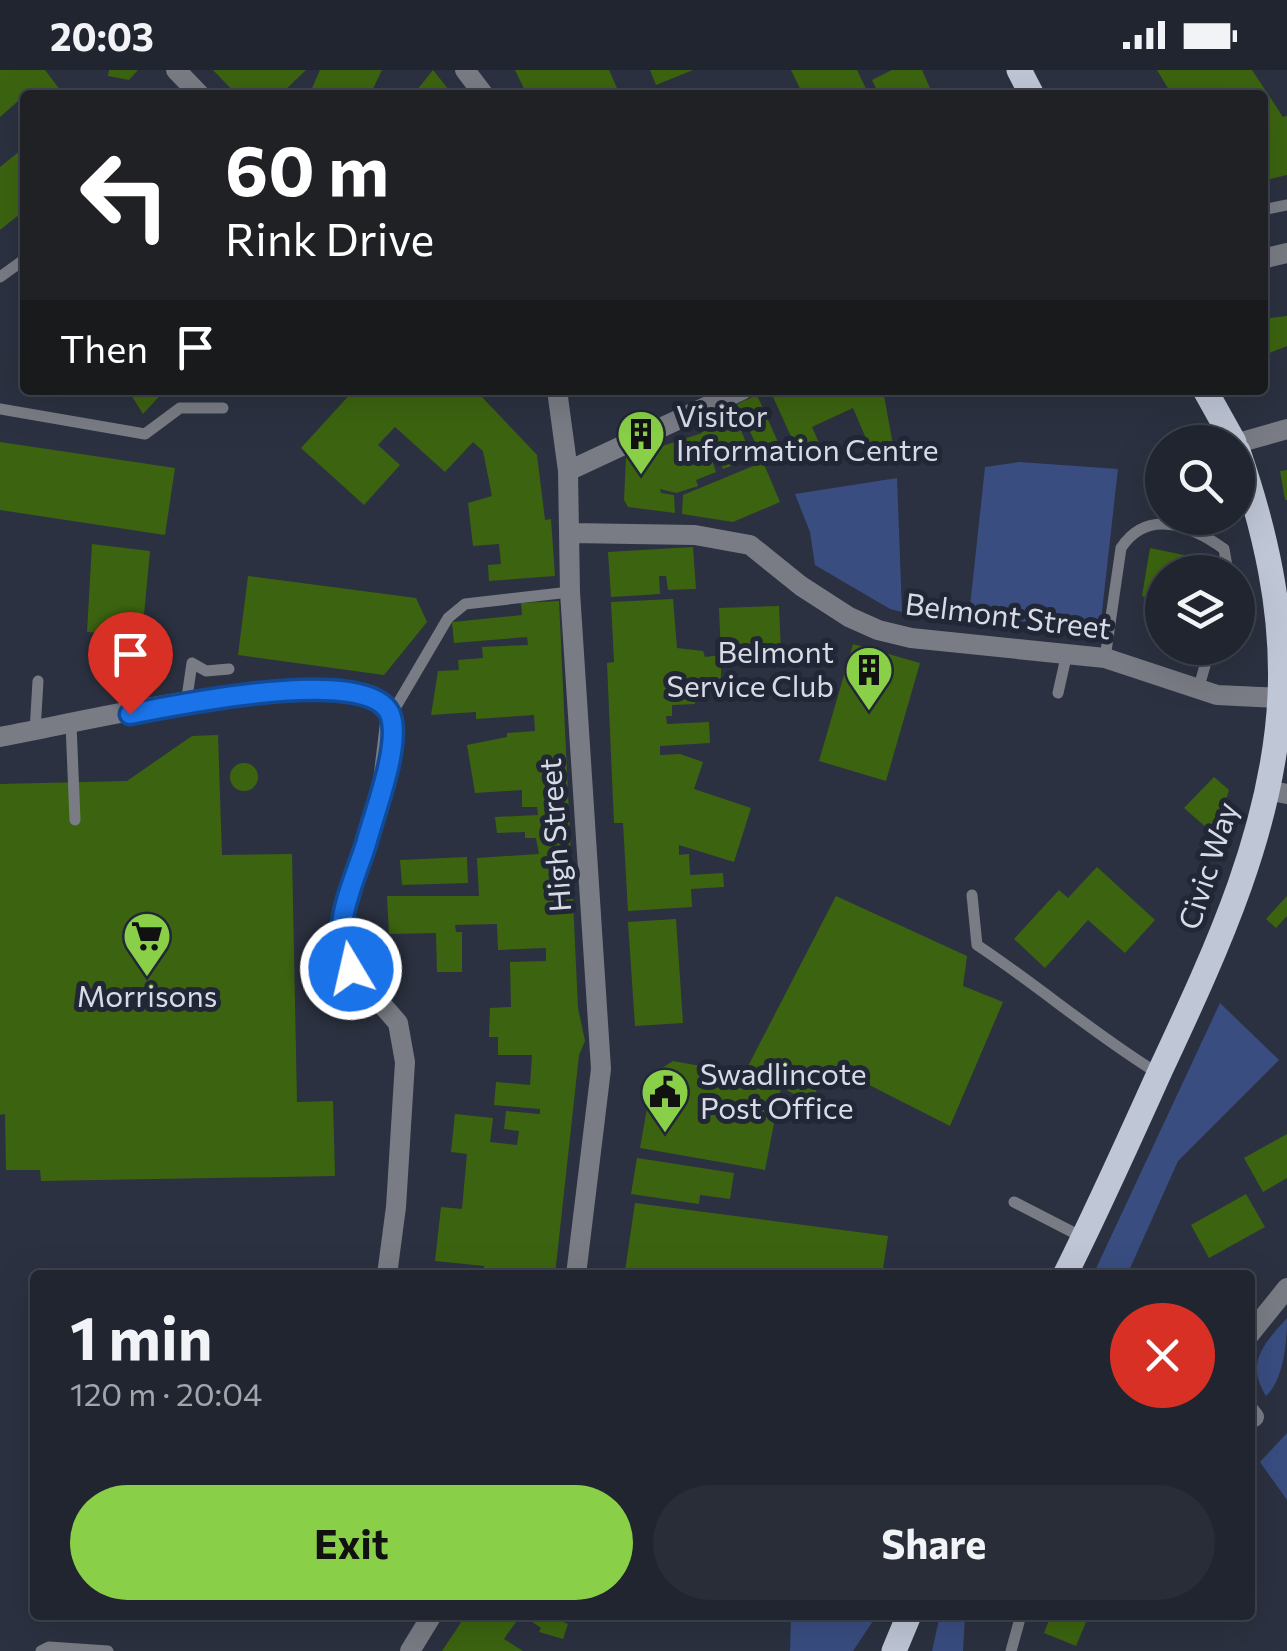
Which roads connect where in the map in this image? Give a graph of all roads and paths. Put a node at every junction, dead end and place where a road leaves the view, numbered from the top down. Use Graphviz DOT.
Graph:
graph roads {
  1 [pos="176,70"];
  2 [pos="465,70"];
  3 [pos="195,90"];
  4 [pos="480,90"];
  5 [pos="20,263"];
  6 [pos="0,278"];
  7 [pos="558,395"];
  8 [pos="731,395"];
  9 [pos="1208,395"];
  10 [pos="223,408"];
  11 [pos="0,409"];
  12 [pos="1225,425"];
  13 [pos="1287,430"];
  14 [pos="1255,438"];
  15 [pos="568,471"];
  16 [pos="1255,507"];
  17 [pos="570,533"];
  18 [pos="1225,555"];
  19 [pos="570,592"];
  20 [pos="1066,653"];
  21 [pos="1105,658"];
  22 [pos="1205,665"];
  23 [pos="229,670"];
  24 [pos="38,681"];
  25 [pos="1198,690"];
  26 [pos="1058,693"];
  27 [pos="1280,698"];
  28 [pos="186,704"];
  29 [pos="391,715"];
  30 [pos="71,724"];
  31 [pos="35,730"];
  32 [pos="0,737"];
  33 [pos="1277,792"];
  34 [pos="75,820"];
  35 [pos="972,895"];
  36 [pos="1159,1074"];
  37 [pos="1014,1202"];
  38 [pos="1084,1238"];
  39 [pos="387,1270"];
  40 [pos="577,1270"];
  41 [pos="1068,1270"];
  42 [pos="1287,1288"];
  43 [pos="1255,1328"];
  44 [pos="429,1620"];
  45 [pos="907,1620"];
  46 [pos="1018,1620"];
  47 [pos="42,1651"];
  48 [pos="108,1651"];
  49 [pos="410,1651"];
  50 [pos="894,1651"];
  51 [pos="1011,1651"];
  1 -- 3 [label="street"];
  2 -- 4 [label="street"];
  5 -- 6 [label="lane"];
  7 -- 15 [label="street, High Street"];
  8 -- 15 [label="street"];
  9 -- 12 [label="main road"];
  10 -- 11 [label="lane"];
  13 -- 14 [label="street"];
  15 -- 17 [label="street, High Street"];
  16 -- 27 [label="main road, Civic Way"];
  17 -- 19 [label="street, High Street"];
  17 -- 20 [label="street, Belmont Street"];
  18 -- 21 [label="lane"];
  19 -- 29 [label="lane"];
  19 -- 40 [label="street, High Street"];
  20 -- 21 [label="street, Belmont Street"];
  20 -- 26 [label="lane"];
  21 -- 25 [label="street, Belmont Street"];
  22 -- 25 [label="lane"];
  23 -- 28 [label="lane"];
  24 -- 31 [label="lane"];
  25 -- 27 [label="street, Belmont Street"];
  27 -- 33 [label="main road, Civic Way"];
  28 -- 29 [label="street"];
  28 -- 30 [label="street"];
  29 -- 39 [label="street"];
  30 -- 31 [label="street"];
  30 -- 34 [label="lane"];
  31 -- 32 [label="street"];
  33 -- 36 [label="main road, Civic Way"];
  35 -- 36 [label="lane"];
  36 -- 38 [label="main road, Civic Way"];
  37 -- 38 [label="lane"];
  38 -- 41 [label="main road, Civic Way"];
  42 -- 43 [label="street"];
  44 -- 49 [label="street"];
  45 -- 50 [label="main road"];
  46 -- 51 [label="lane"];
  47 -- 48 [label="lane"];
}
